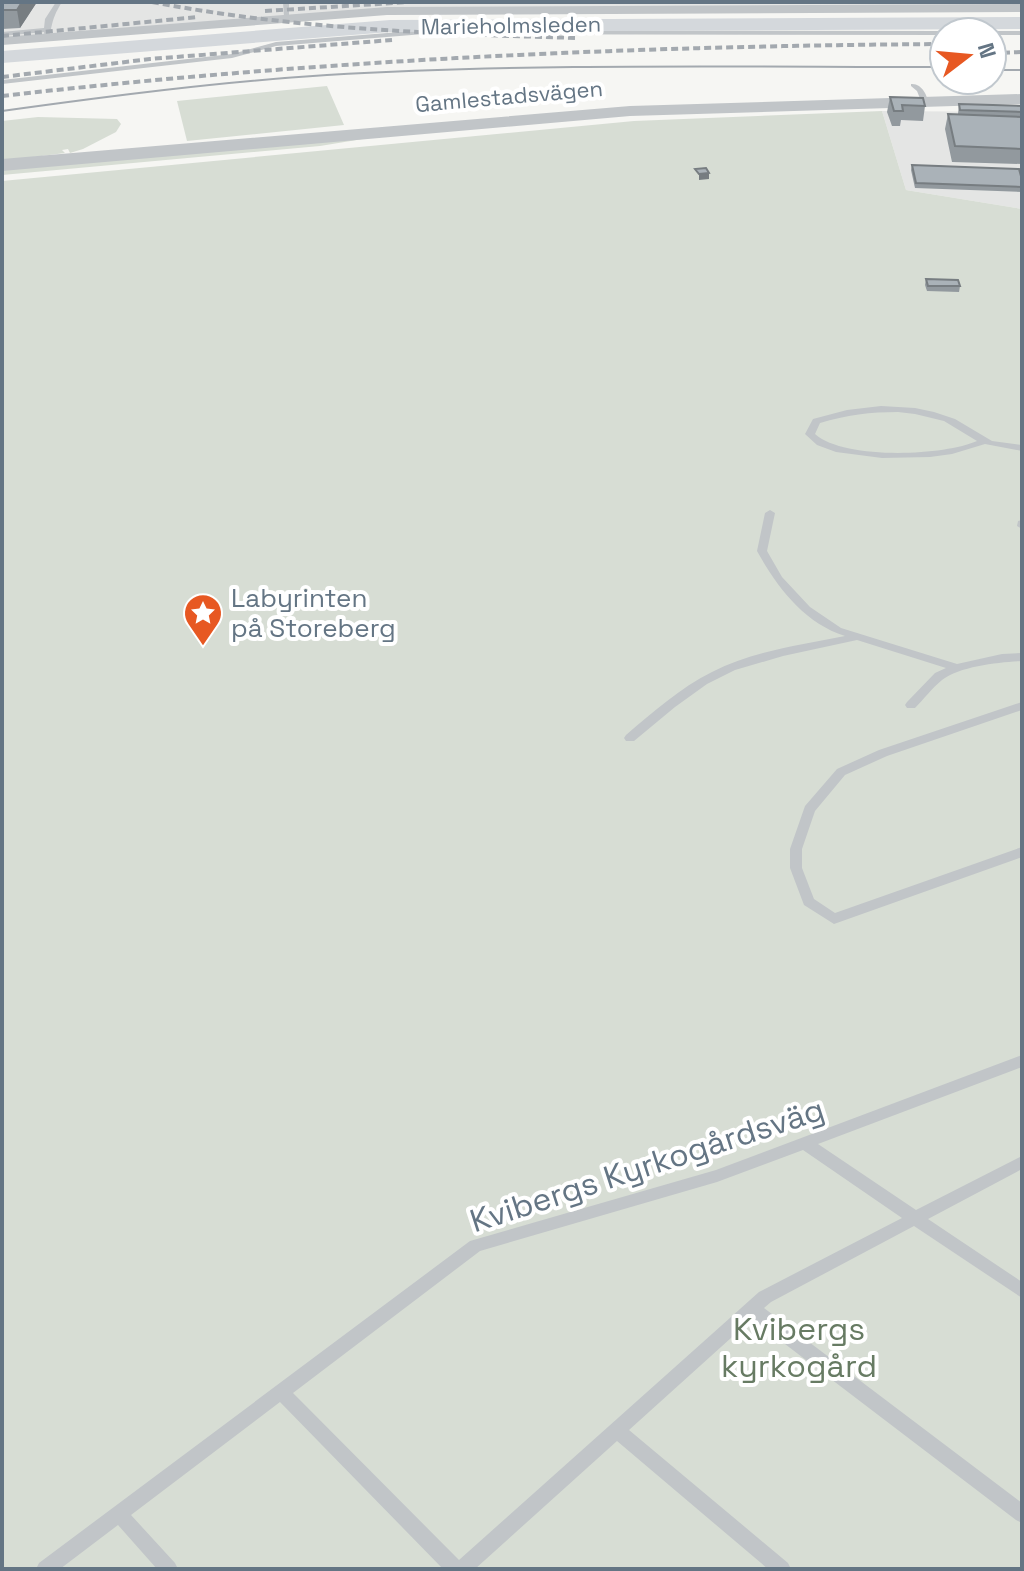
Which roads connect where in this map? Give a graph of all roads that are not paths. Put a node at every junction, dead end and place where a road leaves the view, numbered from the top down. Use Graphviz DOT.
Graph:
graph roads {
  1 [pos="59,2"];
  2 [pos="286,2"];
  3 [pos="816,5"];
  4 [pos="1022,8"];
  5 [pos="1022,16"];
  6 [pos="287,17"];
  7 [pos="1022,23"];
  8 [pos="928,33"];
  9 [pos="2,34"];
  10 [pos="48,34"];
  11 [pos="2,41"];
  12 [pos="2,50"];
  13 [pos="2,57"];
  14 [pos="2,82"];
  15 [pos="913,85"];
  16 [pos="1022,99"];
  17 [pos="926,104"];
  18 [pos="2,165"];
  19 [pos="985,441"];
  20 [pos="1022,448"];
  21 [pos="770,513"];
  22 [pos="857,638"];
  23 [pos="1022,657"];
  24 [pos="957,668"];
  25 [pos="911,705"];
  26 [pos="1022,706"];
  27 [pos="630,738"];
  28 [pos="1022,852"];
  29 [pos="1022,1061"];
  30 [pos="807,1145"];
  31 [pos="1022,1162"];
  32 [pos="915,1218"];
  33 [pos="1022,1291"];
  34 [pos="752,1309"];
  35 [pos="282,1393"];
  36 [pos="616,1430"];
  37 [pos="1022,1514"];
  38 [pos="120,1515"];
  39 [pos="45,1569"];
  40 [pos="169,1569"];
  41 [pos="455,1569"];
  42 [pos="462,1569"];
  43 [pos="782,1569"];
  1 -- 10 [label="lane"];
  2 -- 6 [label="lane"];
  3 -- 4 [label="street"];
  3 -- 6 [label="street"];
  5 -- 12 [label="highway, Marieholmsleden"];
  6 -- 10 [label="street"];
  7 -- 13 [label="highway, Marieholmsleden"];
  8 -- 14 [label="lane"];
  9 -- 10 [label="lane"];
  10 -- 11 [label="street"];
  15 -- 17 [label="lane"];
  16 -- 17 [label="street, Gamlestadsvägen"];
  17 -- 18 [label="street, Gamlestadsvägen"];
  19 -- 19 [label="lane"];
  19 -- 20 [label="lane"];
  21 -- 22 [label="lane"];
  22 -- 24 [label="lane"];
  22 -- 27 [label="lane"];
  23 -- 24 [label="lane"];
  24 -- 25 [label="lane"];
  26 -- 28 [label="lane"];
  29 -- 30 [label="lane, Kvibergs Kyrkogårdsväg"];
  30 -- 32 [label="lane"];
  30 -- 35 [label="lane, Kvibergs Kyrkogårdsväg"];
  31 -- 32 [label="lane"];
  32 -- 33 [label="lane"];
  32 -- 34 [label="lane"];
  34 -- 36 [label="lane"];
  34 -- 37 [label="lane"];
  35 -- 38 [label="lane, Kvibergs Kyrkogårdsväg"];
  35 -- 41 [label="lane"];
  36 -- 42 [label="lane"];
  36 -- 43 [label="lane"];
  38 -- 39 [label="lane, Kvibergs Kyrkogårdsväg"];
  38 -- 40 [label="lane"];
}
